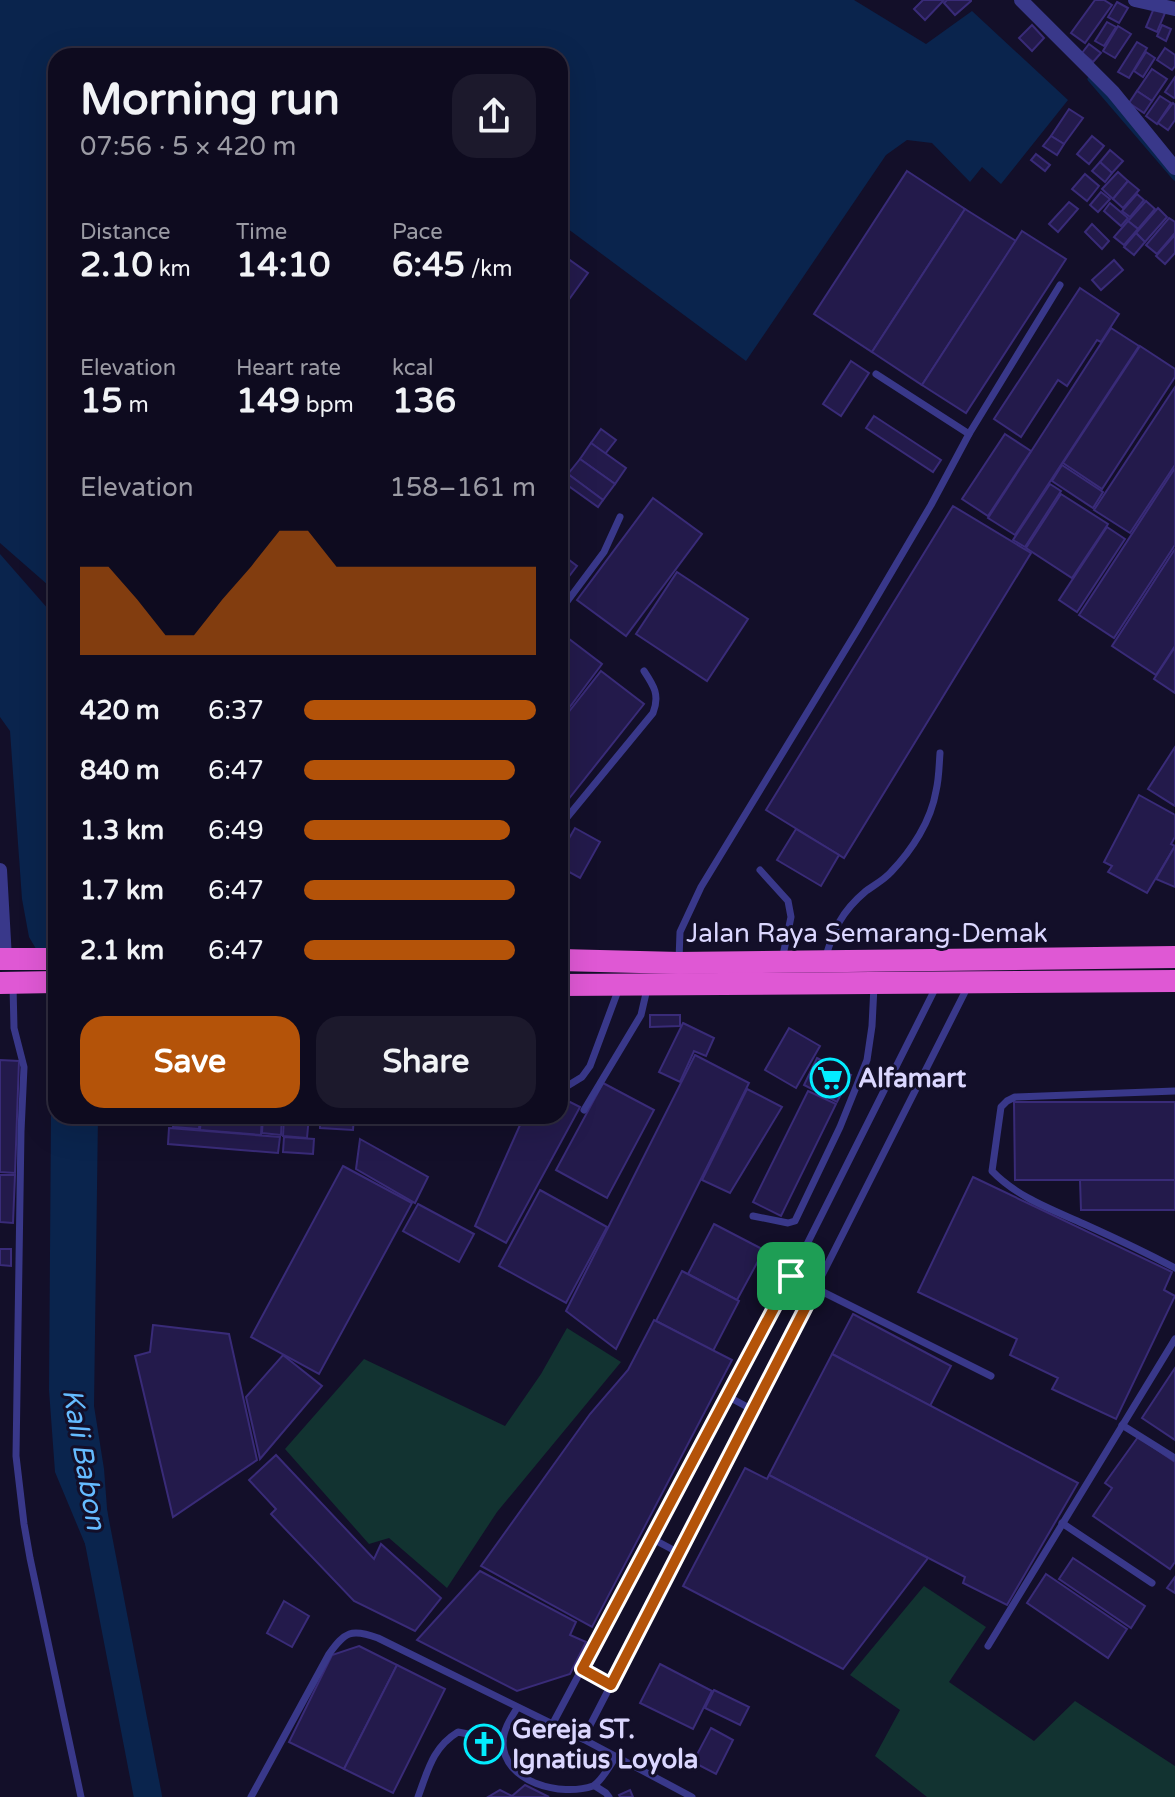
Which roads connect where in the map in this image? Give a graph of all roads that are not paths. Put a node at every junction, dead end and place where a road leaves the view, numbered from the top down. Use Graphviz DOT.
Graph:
graph roads {
  1 [pos="1021,0"];
  2 [pos="1135,0"];
  3 [pos="1175,9"];
  4 [pos="1175,168"];
  5 [pos="1060,285"];
  6 [pos="876,374"];
  7 [pos="969,434"];
  8 [pos="620,517"];
  9 [pos="568,600"];
  10 [pos="644,671"];
  11 [pos="940,753"];
  12 [pos="568,816"];
  13 [pos="0,870"];
  14 [pos="760,870"];
  15 [pos="1175,957"];
  16 [pos="3,959"];
  17 [pos="48,959"];
  18 [pos="568,960"];
  19 [pos="782,962"];
  20 [pos="824,962"];
  21 [pos="679,963"];
  22 [pos="1175,981"];
  23 [pos="48,982"];
  24 [pos="970,982"];
  25 [pos="13,983"];
  26 [pos="939,983"];
  27 [pos="875,984"];
  28 [pos="568,985"];
  29 [pos="620,986"];
  30 [pos="648,986"];
  31 [pos="568,1086"];
  32 [pos="1175,1091"];
  33 [pos="584,1110"];
  34 [pos="753,1216"];
  35 [pos="1175,1268"];
  36 [pos="791,1276"];
  37 [pos="815,1289"];
  38 [pos="1175,1339"];
  39 [pos="991,1376"];
  40 [pos="727,1396"];
  41 [pos="753,1410"];
  42 [pos="1122,1425"];
  43 [pos="1175,1458"];
  44 [pos="1062,1523"];
  45 [pos="651,1538"];
  46 [pos="679,1553"];
  47 [pos="1152,1583"];
  48 [pos="988,1646"];
  49 [pos="582,1669"];
  50 [pos="611,1685"];
  51 [pos="517,1708"];
  52 [pos="552,1725"];
  53 [pos="583,1739"];
  54 [pos="503,1741"];
  55 [pos="616,1757"];
  56 [pos="595,1786"];
  57 [pos="81,1797"];
  58 [pos="251,1797"];
  59 [pos="418,1797"];
  60 [pos="609,1797"];
  61 [pos="692,1797"];
  1 -- 4 [label="street"];
  2 -- 3 [label="street"];
  5 -- 7 [label="lane"];
  6 -- 7 [label="lane"];
  7 -- 21 [label="lane"];
  8 -- 9 [label="lane"];
  10 -- 12 [label="lane"];
  11 -- 20 [label="lane"];
  13 -- 16 [label="street"];
  14 -- 19 [label="lane"];
  15 -- 20 [label="highway, Jalan Raya Semarang-Demak"];
  16 -- 17 [label="highway"];
  18 -- 21 [label="highway, Jalan Raya Semarang-Demak"];
  19 -- 20 [label="highway, Jalan Raya Semarang-Demak"];
  19 -- 21 [label="highway, Jalan Raya Semarang-Demak"];
  22 -- 24 [label="highway, Jalan Raya Semarang-Demak"];
  23 -- 25 [label="highway"];
  24 -- 26 [label="highway, Jalan Raya Semarang-Demak"];
  24 -- 37 [label="lane"];
  25 -- 57 [label="lane"];
  26 -- 27 [label="highway, Jalan Raya Semarang-Demak"];
  26 -- 36 [label="lane"];
  27 -- 30 [label="highway, Jalan Raya Semarang-Demak"];
  27 -- 34 [label="lane"];
  28 -- 29 [label="highway, Jalan Raya Semarang-Demak"];
  29 -- 30 [label="highway, Jalan Raya Semarang-Demak"];
  29 -- 31 [label="lane"];
  30 -- 33 [label="lane"];
  32 -- 35 [label="lane"];
  36 -- 37 [label="lane"];
  36 -- 40 [label="lane"];
  37 -- 39 [label="lane"];
  37 -- 41 [label="lane"];
  38 -- 42 [label="lane"];
  40 -- 41 [label="lane"];
  40 -- 45 [label="lane"];
  41 -- 46 [label="lane"];
  42 -- 43 [label="lane"];
  42 -- 44 [label="lane"];
  44 -- 47 [label="lane"];
  44 -- 48 [label="lane"];
  45 -- 46 [label="lane"];
  45 -- 49 [label="lane"];
  46 -- 50 [label="lane"];
  49 -- 50 [label="lane"];
  49 -- 52 [label="lane"];
  50 -- 53 [label="lane"];
  51 -- 52 [label="lane"];
  51 -- 54 [label="lane"];
  51 -- 58 [label="lane"];
  52 -- 53 [label="lane"];
  53 -- 55 [label="lane"];
  54 -- 56 [label="lane"];
  54 -- 59 [label="lane"];
  55 -- 56 [label="lane"];
  55 -- 61 [label="lane"];
  56 -- 60 [label="lane"];
}
